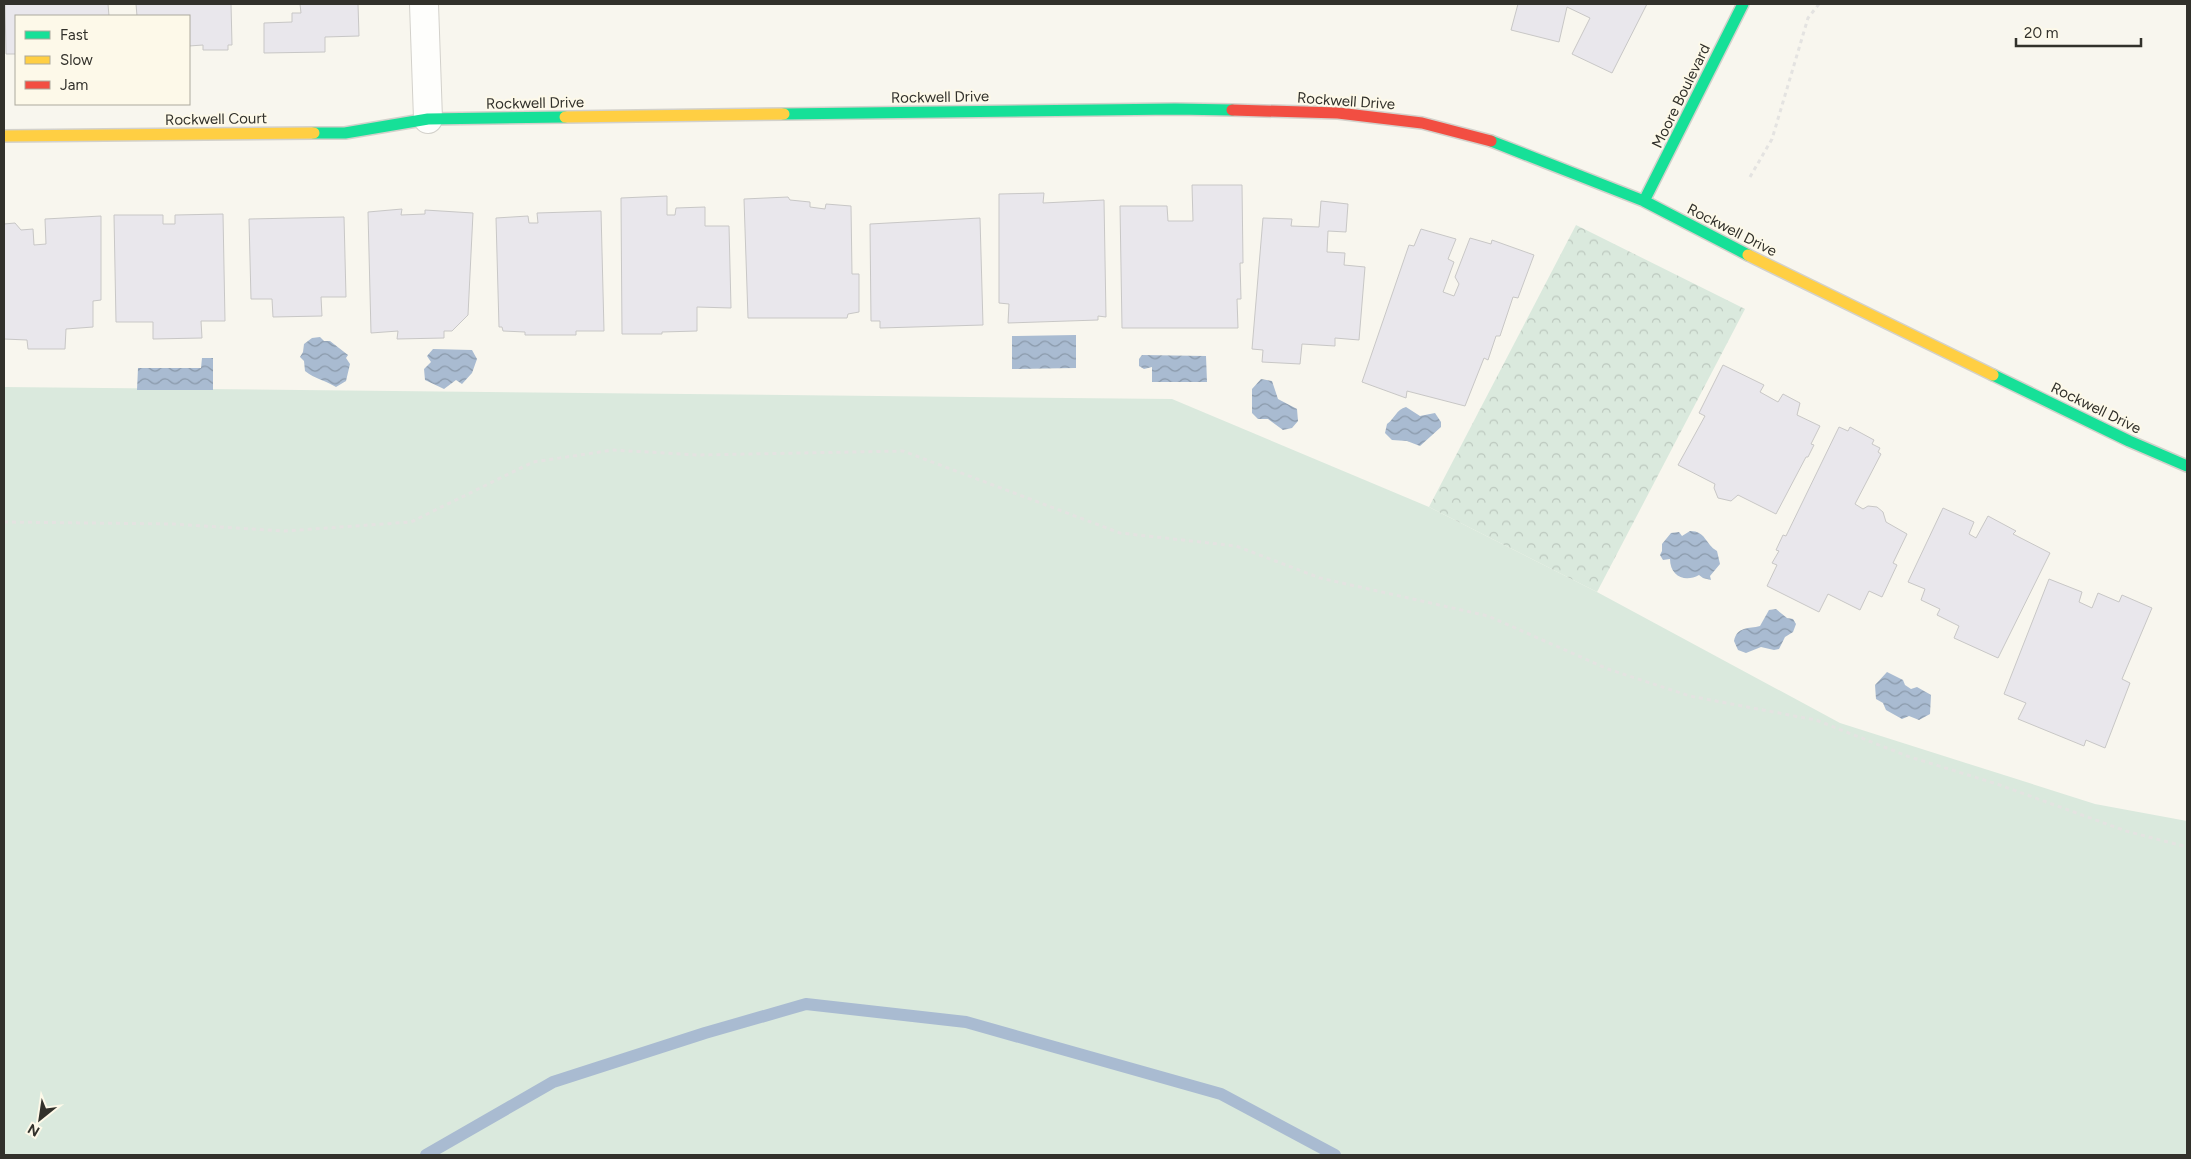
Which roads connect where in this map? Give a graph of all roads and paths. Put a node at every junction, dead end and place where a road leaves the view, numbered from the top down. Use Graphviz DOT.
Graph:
graph roads {
  1 [pos="424,4"];
  2 [pos="1743,4"];
  3 [pos="1819,4"];
  4 [pos="428,120"];
  5 [pos="4,136"];
  6 [pos="1750,177"];
  7 [pos="1644,201"];
  8 [pos="2187,466"];
  9 [pos="4,522"];
  10 [pos="2187,847"];
  1 -- 4 [label="street"];
  2 -- 7 [label="street, Moore Boulevard"];
  3 -- 6 [label="path"];
  4 -- 5 [label="street, Rockwell Court"];
  4 -- 7 [label="street, Rockwell Drive"];
  7 -- 8 [label="street, Rockwell Drive"];
  9 -- 10 [label="path"];
}
